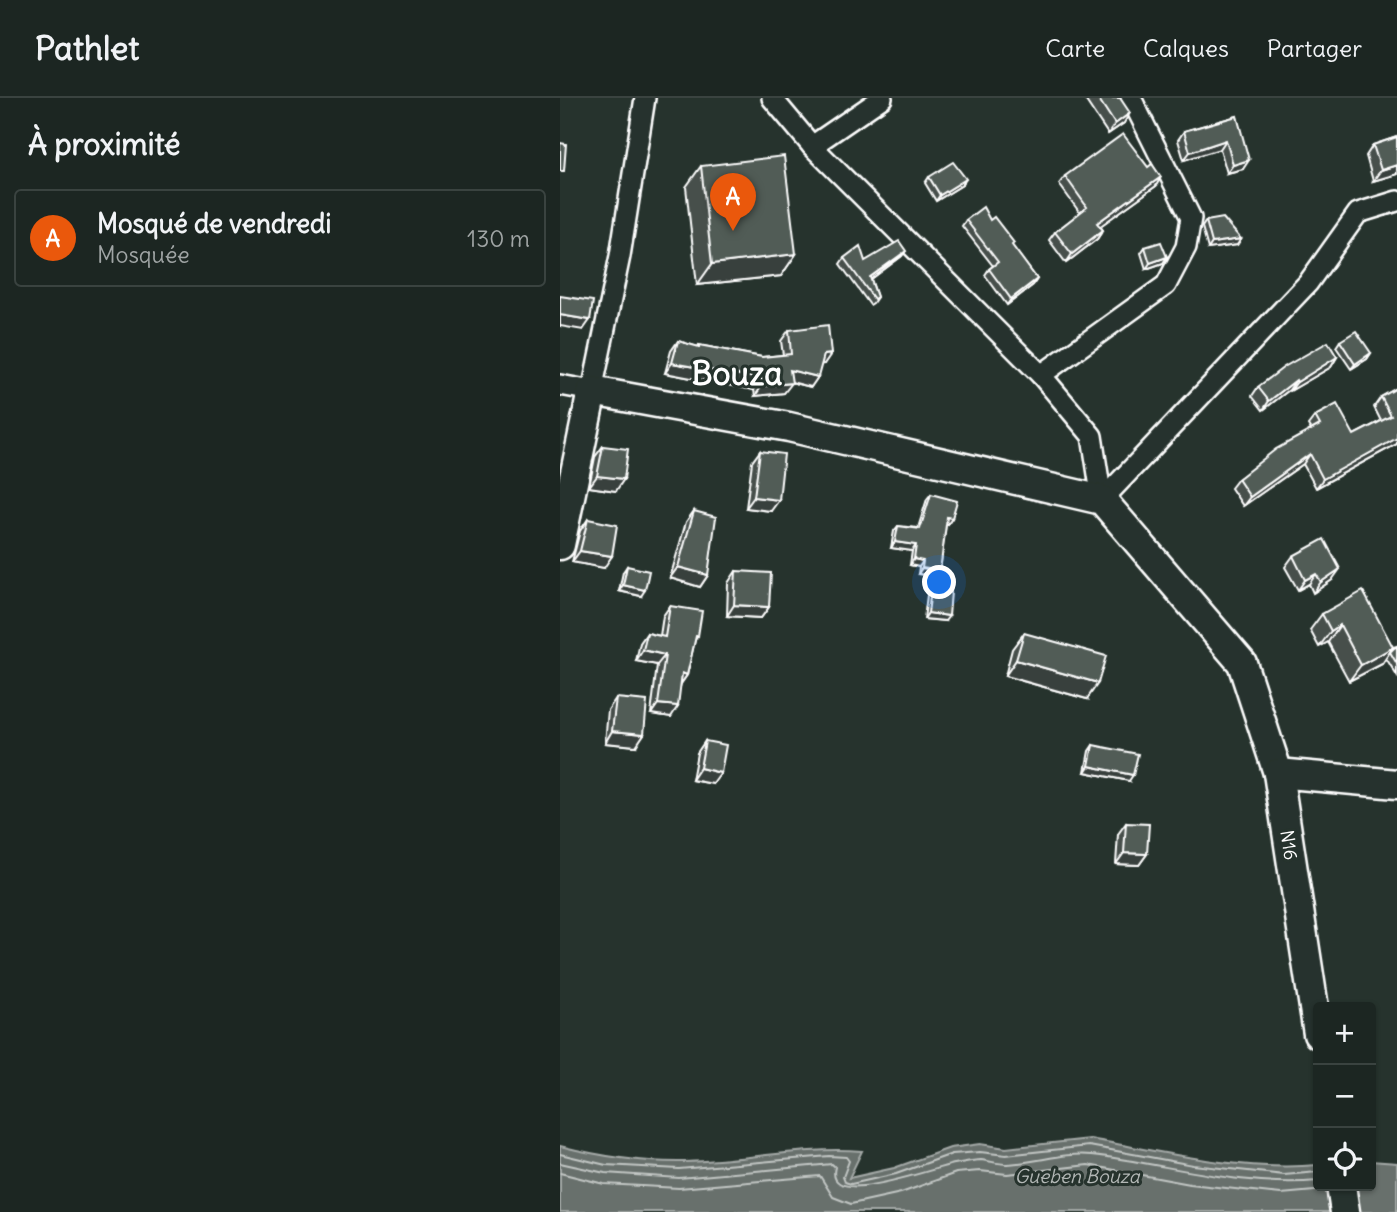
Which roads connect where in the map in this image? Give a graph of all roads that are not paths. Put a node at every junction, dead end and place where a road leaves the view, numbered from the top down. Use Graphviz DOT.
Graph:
graph roads {
  1 [pos="645,98"];
  2 [pos="772,98"];
  3 [pos="882,98"];
  4 [pos="1131,98"];
  5 [pos="812,146"];
  6 [pos="1397,201"];
  7 [pos="1041,375"];
  8 [pos="560,385"];
  9 [pos="592,391"];
  10 [pos="1102,500"];
  11 [pos="560,545"];
  12 [pos="1278,773"];
  13 [pos="1397,784"];
  14 [pos="1313,1002"];
  15 [pos="1342,1191"];
  16 [pos="1345,1212"];
  1 -- 9 [label="street"];
  2 -- 5 [label="street"];
  3 -- 5 [label="street"];
  4 -- 7 [label="street"];
  5 -- 7 [label="street"];
  6 -- 10 [label="street"];
  7 -- 10 [label="street"];
  8 -- 9 [label="street"];
  9 -- 10 [label="street"];
  9 -- 11 [label="street"];
  10 -- 12 [label="street, N16"];
  12 -- 13 [label="street"];
  12 -- 14 [label="street, N16"];
  15 -- 16 [label="street"];
}
